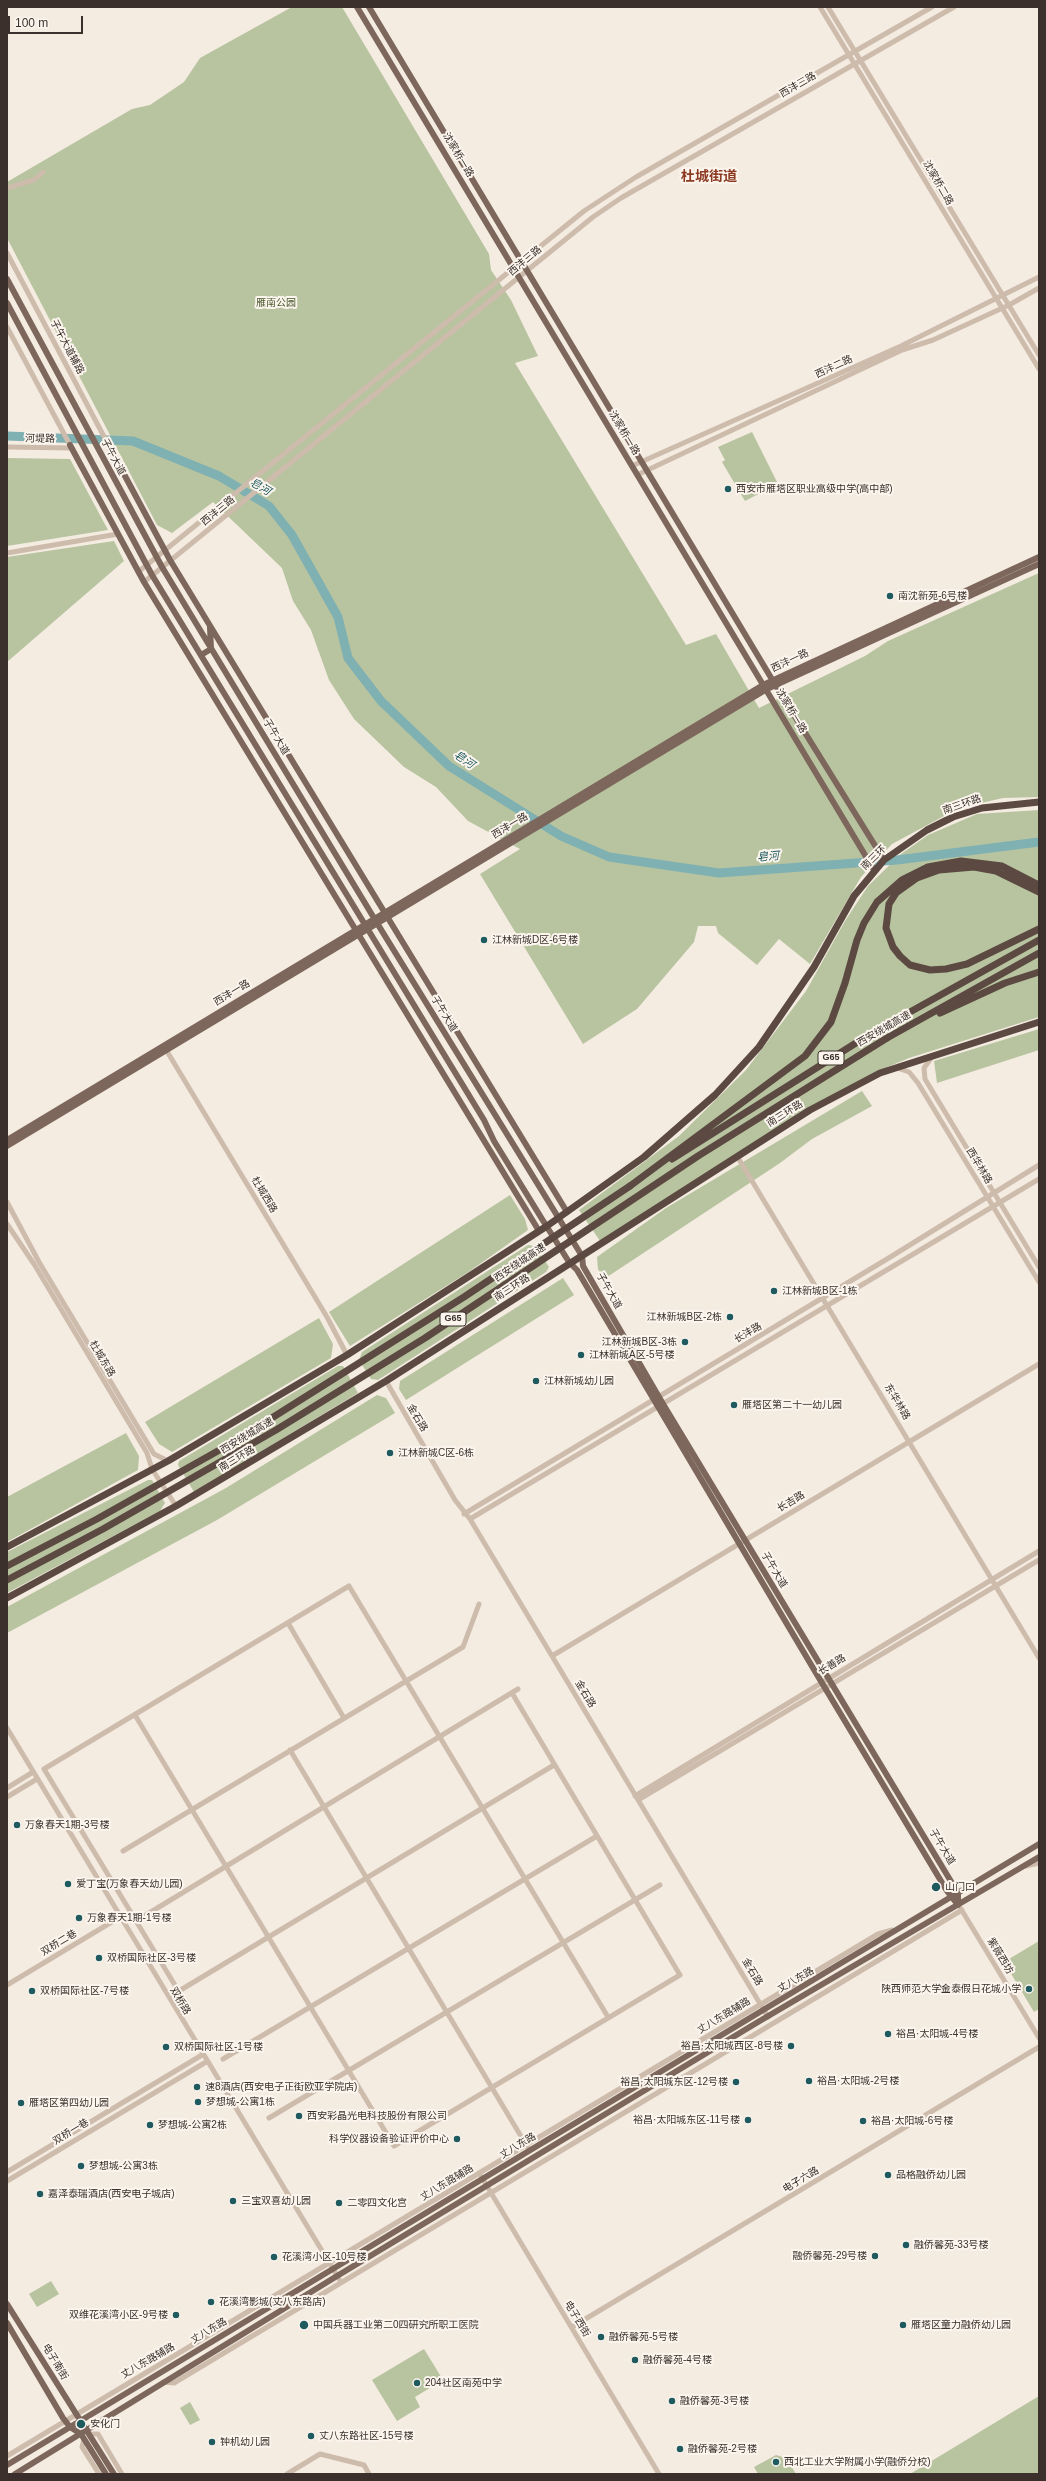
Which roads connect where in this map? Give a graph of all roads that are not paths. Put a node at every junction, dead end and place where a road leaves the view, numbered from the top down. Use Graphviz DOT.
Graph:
graph roads {
  1 [pos="357,7"];
  2 [pos="369,7"];
  3 [pos="820,7"];
  4 [pos="828,7"];
  5 [pos="932,7"];
  6 [pos="954,7"];
  7 [pos="855,50"];
  8 [pos="848,54"];
  9 [pos="861,59"];
  10 [pos="854,63"];
  11 [pos="43,172"];
  12 [pos="7,188"];
  13 [pos="7,253"];
  14 [pos="522,263"];
  15 [pos="514,269"];
  16 [pos="528,270"];
  17 [pos="1039,277"];
  18 [pos="519,278"];
  19 [pos="7,279"];
  20 [pos="1039,288"];
  21 [pos="1003,296"];
  22 [pos="996,299"];
  23 [pos="7,303"];
  24 [pos="1009,305"];
  25 [pos="1002,308"];
  26 [pos="7,327"];
  27 [pos="1039,355"];
  28 [pos="1039,369"];
  29 [pos="7,447"];
  30 [pos="71,447"];
  31 [pos="110,448"];
  32 [pos="643,462"];
  33 [pos="632,466"];
  34 [pos="648,470"];
  35 [pos="638,475"];
  36 [pos="118,534"];
  37 [pos="165,551"];
  38 [pos="7,553"];
  39 [pos="156,558"];
  40 [pos="1039,558"];
  41 [pos="170,560"];
  42 [pos="1039,564"];
  43 [pos="147,565"];
  44 [pos="162,567"];
  45 [pos="138,572"];
  46 [pos="152,575"];
  47 [pos="144,582"];
  48 [pos="210,626"];
  49 [pos="211,649"];
  50 [pos="201,655"];
  51 [pos="775,683"];
  52 [pos="765,687"];
  53 [pos="1039,802"];
  54 [pos="898,849"];
  55 [pos="884,860"];
  56 [pos="874,870"];
  57 [pos="1039,885"];
  58 [pos="1039,892"];
  59 [pos="386,915"];
  60 [pos="376,921"];
  61 [pos="366,927"];
  62 [pos="1039,929"];
  63 [pos="356,933"];
  64 [pos="1039,940"];
  65 [pos="1039,953"];
  66 [pos="1039,972"];
  67 [pos="1039,1022"];
  68 [pos="887,1038"];
  69 [pos="165,1048"];
  70 [pos="936,1054"];
  71 [pos="896,1068"];
  72 [pos="7,1140"];
  73 [pos="7,1146"];
  74 [pos="738,1156"];
  75 [pos="1039,1165"];
  76 [pos="1039,1179"];
  77 [pos="630,1186"];
  78 [pos="994,1192"];
  79 [pos="987,1196"];
  80 [pos="7,1202"];
  81 [pos="1000,1202"];
  82 [pos="994,1206"];
  83 [pos="567,1212"];
  84 [pos="559,1217"];
  85 [pos="7,1224"];
  86 [pos="546,1226"];
  87 [pos="539,1231"];
  88 [pos="582,1256"];
  89 [pos="569,1262"];
  90 [pos="1039,1267"];
  91 [pos="1039,1282"];
  92 [pos="823,1298"];
  93 [pos="827,1304"];
  94 [pos="347,1355"];
  95 [pos="1039,1364"];
  96 [pos="386,1381"];
  97 [pos="658,1396"];
  98 [pos="652,1400"];
  99 [pos="663,1404"];
  100 [pos="657,1408"];
  101 [pos="910,1441"];
  102 [pos="168,1461"];
  103 [pos="152,1469"];
  104 [pos="176,1506"];
  105 [pos="464,1514"];
  106 [pos="470,1519"];
  107 [pos="745,1540"];
  108 [pos="738,1544"];
  109 [pos="7,1547"];
  110 [pos="1039,1551"];
  111 [pos="1039,1560"];
  112 [pos="7,1566"];
  113 [pos="992,1579"];
  114 [pos="7,1580"];
  115 [pos="996,1586"];
  116 [pos="7,1598"];
  117 [pos="479,1604"];
  118 [pos="288,1623"];
  119 [pos="552,1656"];
  120 [pos="1039,1658"];
  121 [pos="828,1679"];
  122 [pos="406,1680"];
  123 [pos="822,1682"];
  124 [pos="833,1685"];
  125 [pos="518,1689"];
  126 [pos="826,1689"];
  127 [pos="512,1693"];
  128 [pos="135,1715"];
  129 [pos="344,1718"];
  130 [pos="7,1728"];
  131 [pos="439,1736"];
  132 [pos="290,1750"];
  133 [pos="554,1765"];
  134 [pos="33,1772"];
  135 [pos="37,1779"];
  136 [pos="7,1788"];
  137 [pos="7,1798"];
  138 [pos="637,1798"];
  139 [pos="323,1807"];
  140 [pos="482,1808"];
  141 [pos="192,1810"];
  142 [pos="597,1836"];
  143 [pos="1038,1844"];
  144 [pos="123,1852"];
  145 [pos="1039,1857"];
  146 [pos="1039,1863"];
  147 [pos="225,1866"];
  148 [pos="1023,1867"];
  149 [pos="366,1878"];
  150 [pos="525,1878"];
  151 [pos="660,1885"];
  152 [pos="958,1893"];
  153 [pos="951,1897"];
  154 [pos="635,1899"];
  155 [pos="960,1907"];
  156 [pos="120,1917"];
  157 [pos="136,1921"];
  158 [pos="268,1937"];
  159 [pos="563,1942"];
  160 [pos="408,1949"];
  161 [pos="7,1985"];
  162 [pos="179,1991"];
  163 [pos="312,2007"];
  164 [pos="762,2007"];
  165 [pos="190,2010"];
  166 [pos="446,2012"];
  167 [pos="768,2017"];
  168 [pos="608,2018"];
  169 [pos="1039,2038"];
  170 [pos="1039,2047"];
  171 [pos="202,2055"];
  172 [pos="223,2059"];
  173 [pos="206,2062"];
  174 [pos="349,2071"];
  175 [pos="492,2088"];
  176 [pos="269,2118"];
  177 [pos="528,2148"];
  178 [pos="7,2172"];
  179 [pos="481,2176"];
  180 [pos="7,2181"];
  181 [pos="487,2186"];
  182 [pos="491,2192"];
  183 [pos="330,2266"];
  184 [pos="338,2279"];
  185 [pos="7,2304"];
  186 [pos="7,2323"];
  187 [pos="572,2328"];
  188 [pos="201,2358"];
  189 [pos="205,2364"];
  190 [pos="162,2382"];
  191 [pos="75,2415"];
  192 [pos="65,2421"];
  193 [pos="79,2421"];
  194 [pos="70,2427"];
  195 [pos="88,2431"];
  196 [pos="82,2437"];
  197 [pos="7,2456"];
  198 [pos="7,2465"];
  199 [pos="15,2474"];
  200 [pos="99,2474"];
  201 [pos="106,2474"];
  202 [pos="114,2474"];
  203 [pos="122,2474"];
  204 [pos="287,2474"];
  205 [pos="369,2474"];
  206 [pos="660,2474"];
  1 -- 15 [label="main road, 沈家桥一路"];
  2 -- 14 [label="main road, 沈家桥一路"];
  3 -- 8 [label="street, 沈家桥二路"];
  4 -- 7 [label="street, 沈家桥二路"];
  5 -- 7 [label="street, 西沣三路"];
  6 -- 9 [label="street, 西沣三路"];
  7 -- 8 [label="street, 西沣三路"];
  7 -- 9 [label="street, 沈家桥二路"];
  8 -- 10 [label="street, 沈家桥二路"];
  8 -- 14 [label="street, 西沣三路"];
  9 -- 10 [label="street, 西沣三路"];
  9 -- 21 [label="street, 沈家桥二路"];
  10 -- 16 [label="street, 西沣三路"];
  10 -- 22 [label="street, 沈家桥二路"];
  11 -- 12 [label="street"];
  13 -- 31 [label="street, 子午大道辅路"];
  14 -- 15 [label="street, 西沣三路"];
  14 -- 16 [label="main road, 沈家桥一路"];
  15 -- 18 [label="main road, 沈家桥一路"];
  15 -- 37 [label="street, 西沣三路"];
  16 -- 18 [label="street, 西沣三路"];
  16 -- 32 [label="main road, 沈家桥一路"];
  17 -- 21 [label="street, 西沣二路"];
  18 -- 33 [label="main road, 沈家桥一路"];
  18 -- 41 [label="street, 西沣三路"];
  19 -- 39 [label="main road, 子午大道"];
  20 -- 24 [label="street, 西沣二路"];
  21 -- 22 [label="street, 西沣二路"];
  21 -- 24 [label="street, 沈家桥二路"];
  22 -- 25 [label="street, 沈家桥二路"];
  22 -- 32 [label="street, 西沣二路"];
  23 -- 43 [label="main road, 子午大道"];
  24 -- 25 [label="street, 西沣二路"];
  24 -- 27 [label="street, 沈家桥二路"];
  25 -- 28 [label="street, 沈家桥二路"];
  25 -- 34 [label="street, 西沣二路"];
  26 -- 30 [label="street"];
  29 -- 30 [label="street, 河堤路"];
  30 -- 36 [label="main road"];
  31 -- 37 [label="main road"];
  32 -- 33 [label="street, 西沣二路"];
  32 -- 34 [label="main road, 沈家桥一路"];
  33 -- 35 [label="main road, 沈家桥一路"];
  34 -- 35 [label="street, 西沣二路"];
  34 -- 51 [label="main road, 沈家桥一路"];
  35 -- 52 [label="main road, 沈家桥一路"];
  36 -- 38 [label="street"];
  36 -- 45 [label="main road"];
  37 -- 39 [label="street, 西沣三路"];
  37 -- 41 [label="main road"];
  39 -- 43 [label="street, 西沣三路"];
  39 -- 44 [label="main road, 子午大道"];
  40 -- 51 [label="main road, 西沣一路"];
  41 -- 44 [label="street, 西沣三路"];
  41 -- 48 [label="main road"];
  42 -- 51 [label="main road, 西沣一路"];
  43 -- 45 [label="street, 西沣三路"];
  43 -- 46 [label="main road, 子午大道"];
  44 -- 46 [label="street, 西沣三路"];
  44 -- 49 [label="main road, 子午大道"];
  45 -- 47 [label="main road"];
  46 -- 47 [label="street, 西沣三路"];
  46 -- 50 [label="main road, 子午大道"];
  47 -- 63 [label="main road"];
  48 -- 49 [label="main road"];
  48 -- 59 [label="main road"];
  49 -- 50 [label="main road"];
  49 -- 60 [label="main road, 子午大道"];
  50 -- 61 [label="main road, 子午大道"];
  51 -- 52 [label="main road, 西沣一路"];
  51 -- 55 [label="main road, 沈家桥一路"];
  52 -- 56 [label="main road, 沈家桥一路"];
  52 -- 59 [label="main road, 西沣一路"];
  53 -- 54 [label="highway, 南三环路"];
  54 -- 55 [label="highway, 南三环"];
  55 -- 56 [label="highway, 南三环"];
  56 -- 83 [label="highway, 南三环"];
  57 -- 77 [label="highway"];
  58 -- 62 [label="highway"];
  59 -- 60 [label="main road, 西沣一路"];
  59 -- 83 [label="main road"];
  60 -- 61 [label="main road, 西沣一路"];
  60 -- 84 [label="main road, 子午大道"];
  61 -- 63 [label="main road, 西沣一路"];
  61 -- 86 [label="main road, 子午大道"];
  63 -- 69 [label="main road, 西沣一路"];
  63 -- 87 [label="main road"];
  64 -- 77 [label="highway, 西安绕城高速 / G65"];
  65 -- 68 [label="highway, 西安绕城高速 / G65"];
  66 -- 68 [label="highway"];
  67 -- 70 [label="highway, 南三环路"];
  68 -- 114 [label="highway, 西安绕城高速 / G65, bridge"];
  69 -- 72 [label="main road, 西沣一路"];
  69 -- 73 [label="main road, 西沣一路"];
  69 -- 94 [label="street, 杜城西路"];
  70 -- 71 [label="highway, 南三环路"];
  70 -- 78 [label="street, 西华林路"];
  71 -- 74 [label="highway, 南三环路"];
  71 -- 79 [label="street, 西华林路"];
  74 -- 88 [label="highway, 南三环路"];
  74 -- 92 [label="street, 东华林路"];
  75 -- 78 [label="street, 长沣路"];
  76 -- 81 [label="street, 长沣路"];
  77 -- 112 [label="highway, 西安绕城高速 / G65, bridge"];
  78 -- 79 [label="street, 长沣路"];
  78 -- 81 [label="street, 西华林路"];
  79 -- 82 [label="street, 西华林路"];
  79 -- 92 [label="street, 长沣路"];
  80 -- 102 [label="street, 杜城东路"];
  81 -- 82 [label="street, 长沣路"];
  81 -- 90 [label="street, 西华林路"];
  82 -- 91 [label="street, 西华林路"];
  82 -- 93 [label="street, 长沣路"];
  83 -- 84 [label="highway"];
  84 -- 86 [label="highway"];
  84 -- 88 [label="main road, 子午大道"];
  85 -- 103 [label="street, 杜城东路"];
  86 -- 87 [label="highway"];
  86 -- 89 [label="main road, 子午大道"];
  87 -- 94 [label="highway"];
  88 -- 89 [label="highway, 南三环路"];
  88 -- 97 [label="main road, 子午大道"];
  89 -- 96 [label="highway, 南三环路"];
  89 -- 98 [label="main road, 子午大道"];
  92 -- 93 [label="street, 东华林路"];
  92 -- 97 [label="street, 长沣路"];
  93 -- 99 [label="street, 长沣路"];
  93 -- 101 [label="street, 东华林路"];
  94 -- 102 [label="highway"];
  95 -- 101 [label="street, 长吉路"];
  96 -- 104 [label="highway, 南三环路"];
  96 -- 105 [label="street, 金石路"];
  97 -- 98 [label="street, 长沣路"];
  97 -- 99 [label="main road, 子午大道"];
  98 -- 100 [label="main road, 子午大道"];
  98 -- 105 [label="street, 长沣路"];
  99 -- 100 [label="street, 长沣路"];
  99 -- 107 [label="main road, 子午大道"];
  100 -- 106 [label="street, 长沣路"];
  100 -- 108 [label="main road, 子午大道"];
  101 -- 107 [label="street, 长吉路"];
  101 -- 113 [label="street, 东华林路"];
  102 -- 103 [label="highway"];
  103 -- 104 [label="street, 杜城东路"];
  103 -- 109 [label="highway"];
  104 -- 116 [label="highway, 南三环路"];
  105 -- 106 [label="street, 金石路"];
  106 -- 119 [label="street, 金石路"];
  107 -- 108 [label="street, 长吉路"];
  107 -- 121 [label="main road, 子午大道"];
  108 -- 119 [label="street, 长吉路"];
  108 -- 123 [label="main road, 子午大道"];
  110 -- 113 [label="street, 长善路"];
  111 -- 115 [label="street, 长善路"];
  113 -- 115 [label="street, 东华林路"];
  113 -- 121 [label="street, 长善路"];
  115 -- 120 [label="street, 东华林路"];
  115 -- 124 [label="street, 长善路"];
  117 -- 122 [label="street"];
  118 -- 122 [label="street"];
  118 -- 128 [label="street"];
  118 -- 129 [label="street"];
  119 -- 138 [label="street, 金石路"];
  121 -- 123 [label="street, 长善路"];
  121 -- 124 [label="main road, 子午大道"];
  122 -- 129 [label="street"];
  122 -- 131 [label="street"];
  123 -- 126 [label="main road, 子午大道"];
  123 -- 138 [label="street, 长善路"];
  124 -- 126 [label="street, 长善路"];
  124 -- 152 [label="main road, 子午大道"];
  125 -- 127 [label="street"];
  126 -- 138 [label="street, 长善路"];
  126 -- 153 [label="main road, 子午大道"];
  127 -- 131 [label="street"];
  127 -- 133 [label="street"];
  128 -- 141 [label="street"];
  128 -- 157 [label="street"];
  129 -- 132 [label="street"];
  130 -- 134 [label="street, 双桥路"];
  131 -- 139 [label="street"];
  131 -- 140 [label="street"];
  132 -- 139 [label="street"];
  132 -- 141 [label="street"];
  133 -- 140 [label="street"];
  133 -- 142 [label="street"];
  134 -- 135 [label="street, 双桥路"];
  134 -- 136 [label="street"];
  135 -- 137 [label="street"];
  135 -- 156 [label="street, 双桥路"];
  138 -- 164 [label="street, 金石路"];
  139 -- 147 [label="street"];
  139 -- 149 [label="street"];
  140 -- 149 [label="street"];
  140 -- 150 [label="street"];
  141 -- 144 [label="street"];
  141 -- 147 [label="street"];
  142 -- 150 [label="street"];
  142 -- 154 [label="street"];
  143 -- 152 [label="main road, 丈八东路"];
  145 -- 148 [label="main road, 丈八东路"];
  146 -- 148 [label="street"];
  147 -- 157 [label="street"];
  147 -- 158 [label="street"];
  148 -- 155 [label="main road, 丈八东路"];
  149 -- 158 [label="street"];
  149 -- 160 [label="street"];
  150 -- 159 [label="street"];
  150 -- 160 [label="street"];
  151 -- 154 [label="street"];
  152 -- 153 [label="main road, 丈八东路"];
  152 -- 155 [label="main road"];
  153 -- 155 [label="main road, 子午大道"];
  153 -- 164 [label="main road, 丈八东路"];
  154 -- 159 [label="street"];
  154 -- 168 [label="street"];
  155 -- 167 [label="main road, 丈八东路"];
  155 -- 169 [label="street, 紫薇西坊"];
  155 -- 182 [label="street"];
  156 -- 161 [label="street, 双桥二巷"];
  156 -- 171 [label="street, 双桥路"];
  157 -- 162 [label="street"];
  158 -- 162 [label="street"];
  158 -- 163 [label="street"];
  159 -- 166 [label="street"];
  159 -- 168 [label="street"];
  160 -- 163 [label="street"];
  160 -- 166 [label="street"];
  162 -- 165 [label="street"];
  163 -- 172 [label="street"];
  163 -- 174 [label="street"];
  164 -- 167 [label="street, 金石路"];
  164 -- 177 [label="main road, 丈八东路"];
  166 -- 174 [label="street"];
  166 -- 175 [label="street"];
  167 -- 181 [label="main road, 丈八东路"];
  168 -- 175 [label="street"];
  170 -- 187 [label="street, 电子六路"];
  171 -- 173 [label="street, 双桥路"];
  171 -- 178 [label="street, 双桥一巷"];
  173 -- 180 [label="street, 双桥一巷"];
  173 -- 183 [label="street, 双桥路"];
  174 -- 175 [label="street"];
  174 -- 176 [label="street"];
  175 -- 177 [label="street"];
  177 -- 179 [label="main road, 丈八东路"];
  179 -- 181 [label="street, 电子西街"];
  179 -- 183 [label="main road, 丈八东路"];
  181 -- 182 [label="street, 电子西街"];
  181 -- 184 [label="main road, 丈八东路"];
  182 -- 184 [label="street"];
  182 -- 187 [label="street, 电子西街"];
  183 -- 184 [label="street, 双桥路"];
  183 -- 191 [label="street, 丈八东路辅路"];
  183 -- 193 [label="main road, 丈八东路"];
  184 -- 188 [label="main road, 丈八东路"];
  184 -- 189 [label="street"];
  185 -- 191 [label="main road, 电子南街"];
  186 -- 192 [label="main road"];
  187 -- 206 [label="street, 电子西街"];
  188 -- 189 [label="street"];
  188 -- 190 [label="main road, 丈八东路"];
  189 -- 190 [label="street"];
  190 -- 195 [label="main road, 丈八东路"];
  191 -- 192 [label="street, 丈八东路辅路"];
  191 -- 193 [label="main road, 电子南街"];
  192 -- 194 [label="main road"];
  192 -- 197 [label="street, 丈八东路辅路"];
  193 -- 194 [label="main road, 丈八东路"];
  193 -- 195 [label="main road, 电子南街"];
  194 -- 196 [label="main road"];
  194 -- 198 [label="main road, 丈八东路"];
  195 -- 196 [label="main road, 丈八东路"];
  195 -- 202 [label="main road, 电子南街"];
  195 -- 203 [label="street"];
  196 -- 199 [label="main road, 丈八东路"];
  196 -- 200 [label="street"];
  196 -- 201 [label="main road"];
  204 -- 205 [label="street"];
}
